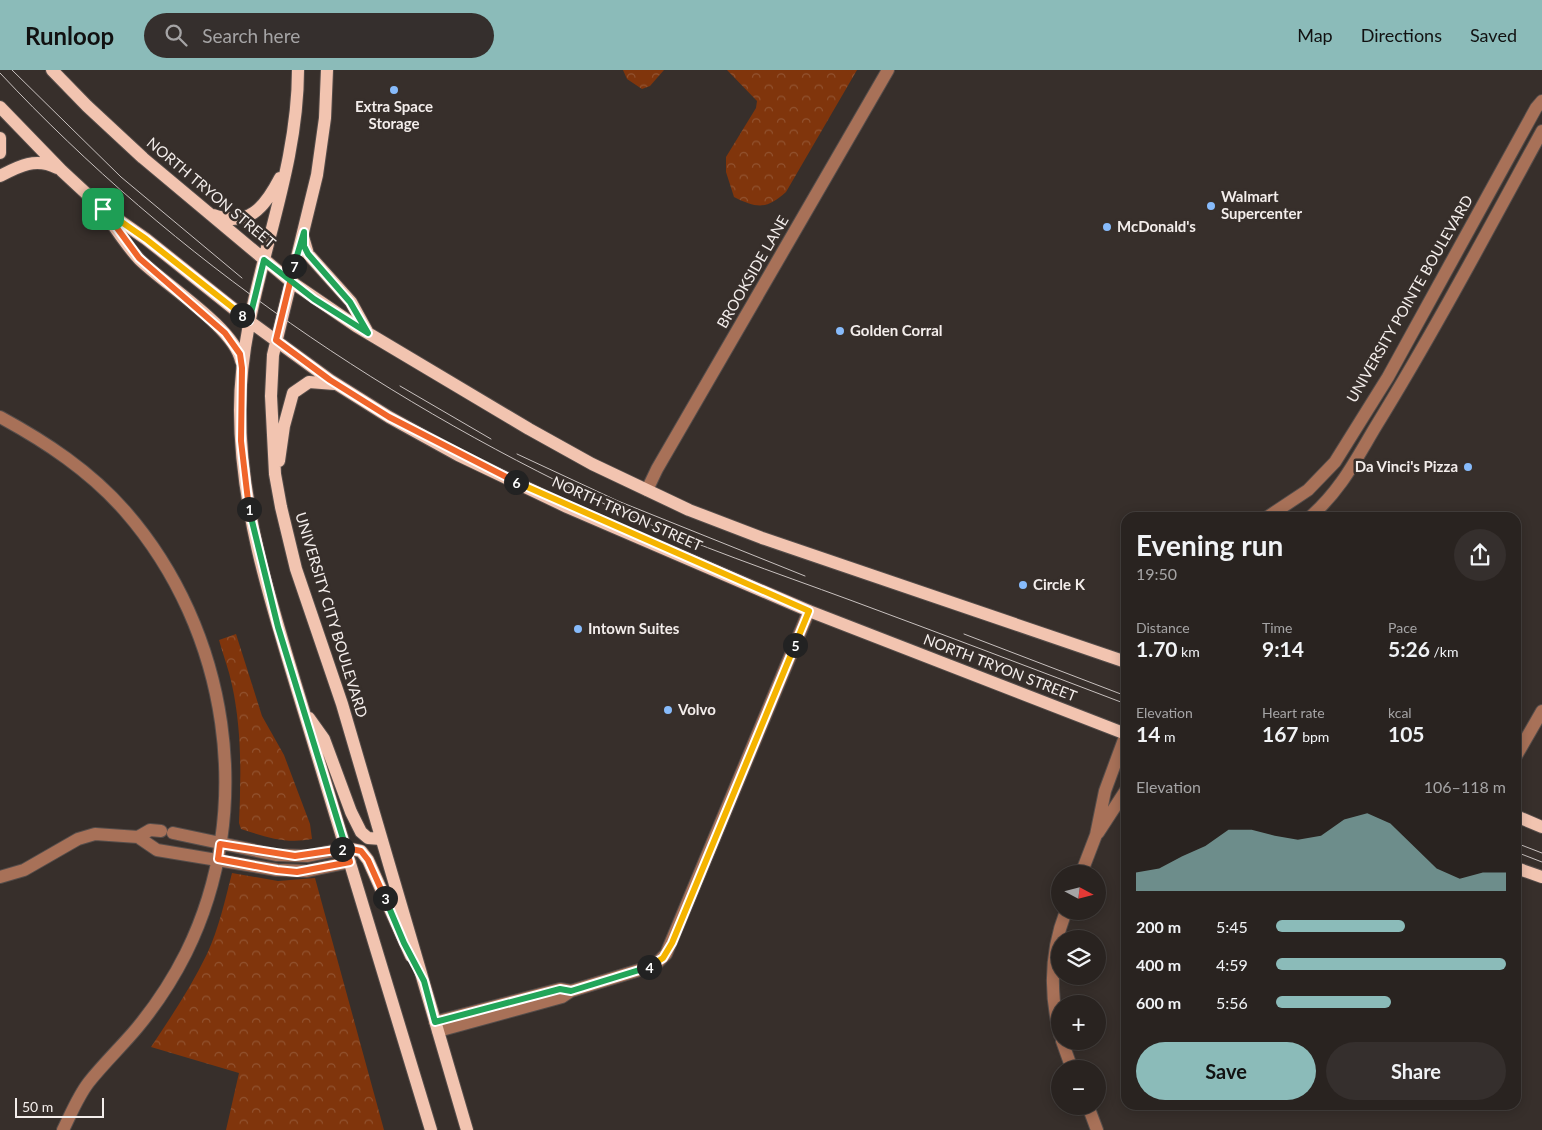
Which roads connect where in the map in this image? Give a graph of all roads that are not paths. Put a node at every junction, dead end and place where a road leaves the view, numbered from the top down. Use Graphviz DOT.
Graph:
graph roads {
  1 [pos="52,70"];
  2 [pos="298,70"];
  3 [pos="327,70"];
  4 [pos="888,70"];
  5 [pos="1542,101"];
  6 [pos="0,107"];
  7 [pos="1542,131"];
  8 [pos="0,138"];
  9 [pos="0,153"];
  10 [pos="290,157"];
  11 [pos="62,171"];
  12 [pos="0,176"];
  13 [pos="103,209"];
  14 [pos="207,213"];
  15 [pos="304,232"];
  16 [pos="264,260"];
  17 [pos="290,281"];
  18 [pos="249,321"];
  19 [pos="368,333"];
  20 [pos="276,340"];
  21 [pos="242,368"];
  22 [pos="340,386"];
  23 [pos="0,417"];
  24 [pos="277,488"];
  25 [pos="647,490"];
  26 [pos="1275,512"];
  27 [pos="1316,512"];
  28 [pos="809,611"];
  29 [pos="1121,660"];
  30 [pos="303,710"];
  31 [pos="1542,711"];
  32 [pos="1121,732"];
  33 [pos="1521,747"];
  34 [pos="1121,748"];
  35 [pos="1121,800"];
  36 [pos="1521,818"];
  37 [pos="1542,827"];
  38 [pos="1096,834"];
  39 [pos="138,837"];
  40 [pos="381,839"];
  41 [pos="220,844"];
  42 [pos="346,848"];
  43 [pos="218,859"];
  44 [pos="350,862"];
  45 [pos="1084,865"];
  46 [pos="1521,870"];
  47 [pos="0,876"];
  48 [pos="1542,877"];
  49 [pos="1063,920"];
  50 [pos="424,981"];
  51 [pos="1053,995"];
  52 [pos="437,1027"];
  53 [pos="1091,1115"];
  54 [pos="62,1130"];
  55 [pos="431,1130"];
  56 [pos="467,1130"];
  57 [pos="1097,1130"];
  1 -- 14 [label="main road, NORTH TRYON STREET"];
  2 -- 10 [label="main road"];
  3 -- 15 [label="main road, UNIVERSITY CITY BOULEVARD"];
  4 -- 25 [label="street, BROOKSIDE LANE"];
  5 -- 26 [label="street, UNIVERSITY POINTE BOULEVARD"];
  6 -- 11 [label="main road, NORTH TRYON STREET"];
  7 -- 27 [label="street"];
  8 -- 9 [label="main road"];
  10 -- 14 [label="main road"];
  10 -- 16 [label="main road"];
  11 -- 12 [label="main road"];
  11 -- 13 [label="main road, NORTH TRYON STREET"];
  13 -- 18 [label="main road, NORTH TRYON STREET"];
  13 -- 21 [label="main road"];
  14 -- 16 [label="main road, NORTH TRYON STREET"];
  15 -- 17 [label="main road, UNIVERSITY CITY BOULEVARD"];
  15 -- 19 [label="main road"];
  16 -- 17 [label="main road, NORTH TRYON STREET"];
  16 -- 18 [label="main road"];
  17 -- 19 [label="main road, NORTH TRYON STREET"];
  17 -- 20 [label="main road, UNIVERSITY CITY BOULEVARD"];
  18 -- 20 [label="main road, NORTH TRYON STREET"];
  18 -- 21 [label="main road"];
  19 -- 25 [label="main road, NORTH TRYON STREET"];
  20 -- 22 [label="main road, NORTH TRYON STREET"];
  20 -- 24 [label="main road, UNIVERSITY CITY BOULEVARD"];
  21 -- 30 [label="main road"];
  22 -- 24 [label="main road"];
  22 -- 28 [label="main road, NORTH TRYON STREET"];
  23 -- 41 [label="street"];
  24 -- 40 [label="main road, UNIVERSITY CITY BOULEVARD"];
  25 -- 29 [label="main road, NORTH TRYON STREET"];
  28 -- 32 [label="main road, NORTH TRYON STREET"];
  28 -- 52 [label="street"];
  30 -- 40 [label="main road"];
  30 -- 42 [label="main road"];
  31 -- 33 [label="street"];
  34 -- 38 [label="street"];
  35 -- 38 [label="street"];
  36 -- 37 [label="main road"];
  38 -- 45 [label="street"];
  39 -- 41 [label="street"];
  39 -- 43 [label="street"];
  39 -- 47 [label="street"];
  40 -- 50 [label="main road, UNIVERSITY CITY BOULEVARD"];
  41 -- 42 [label="street"];
  41 -- 43 [label="street"];
  42 -- 44 [label="main road"];
  42 -- 50 [label="main road"];
  43 -- 44 [label="street"];
  43 -- 54 [label="street"];
  44 -- 55 [label="main road"];
  46 -- 48 [label="main road"];
  49 -- 51 [label="street"];
  50 -- 52 [label="main road, UNIVERSITY CITY BOULEVARD"];
  52 -- 56 [label="main road, UNIVERSITY CITY BOULEVARD"];
  53 -- 57 [label="street"];
}
